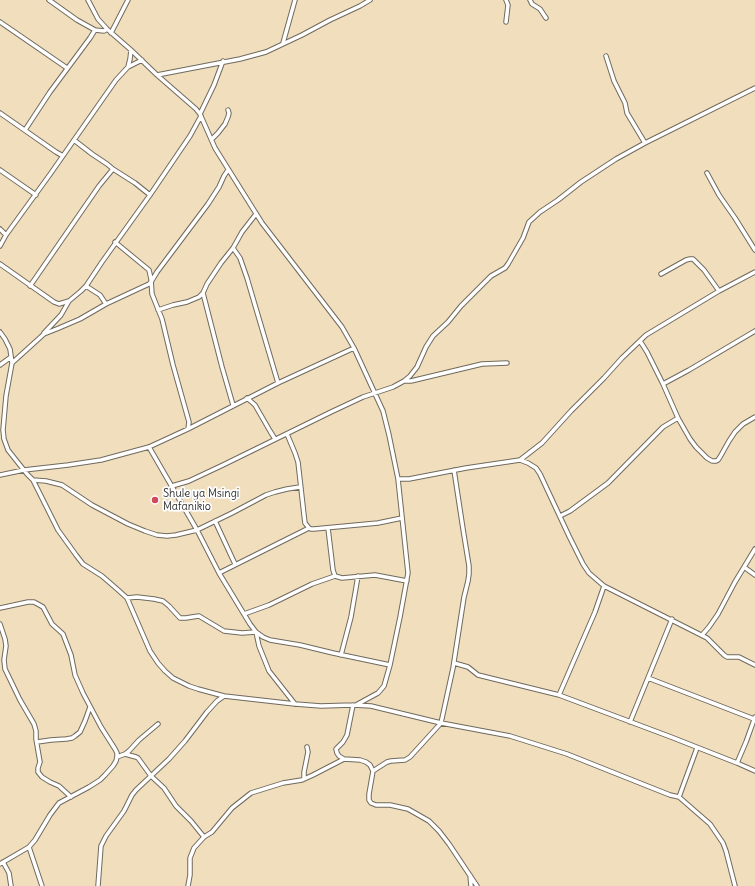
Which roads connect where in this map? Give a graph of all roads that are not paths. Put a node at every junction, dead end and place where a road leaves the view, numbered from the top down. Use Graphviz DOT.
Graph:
graph roads {
  1 [pos="49,0"];
  2 [pos="88,0"];
  3 [pos="128,0"];
  4 [pos="295,0"];
  5 [pos="370,0"];
  6 [pos="506,0"];
  7 [pos="530,0"];
  8 [pos="546,18"];
  9 [pos="0,22"];
  10 [pos="506,22"];
  11 [pos="106,29"];
  12 [pos="95,30"];
  13 [pos="111,33"];
  14 [pos="283,43"];
  15 [pos="131,50"];
  16 [pos="606,56"];
  17 [pos="142,60"];
  18 [pos="224,62"];
  19 [pos="128,67"];
  20 [pos="68,68"];
  21 [pos="157,75"];
  22 [pos="755,88"];
  23 [pos="228,110"];
  24 [pos="0,113"];
  25 [pos="200,115"];
  26 [pos="25,130"];
  27 [pos="212,139"];
  28 [pos="74,140"];
  29 [pos="645,143"];
  30 [pos="63,156"];
  31 [pos="0,170"];
  32 [pos="113,170"];
  33 [pos="228,170"];
  34 [pos="707,173"];
  35 [pos="36,195"];
  36 [pos="150,195"];
  37 [pos="256,214"];
  38 [pos="0,230"];
  39 [pos="6,235"];
  40 [pos="115,242"];
  41 [pos="0,246"];
  42 [pos="233,248"];
  43 [pos="755,250"];
  44 [pos="0,264"];
  45 [pos="149,270"];
  46 [pos="156,272"];
  47 [pos="755,272"];
  48 [pos="661,274"];
  49 [pos="151,282"];
  50 [pos="30,286"];
  51 [pos="86,286"];
  52 [pos="719,291"];
  53 [pos="203,293"];
  54 [pos="69,302"];
  55 [pos="106,304"];
  56 [pos="158,310"];
  57 [pos="755,331"];
  58 [pos="0,332"];
  59 [pos="44,334"];
  60 [pos="640,341"];
  61 [pos="354,348"];
  62 [pos="11,357"];
  63 [pos="12,363"];
  64 [pos="507,363"];
  65 [pos="0,366"];
  66 [pos="404,381"];
  67 [pos="278,383"];
  68 [pos="663,384"];
  69 [pos="375,394"];
  70 [pos="247,398"];
  71 [pos="233,405"];
  72 [pos="755,417"];
  73 [pos="678,418"];
  74 [pos="188,428"];
  75 [pos="287,434"];
  76 [pos="275,439"];
  77 [pos="149,447"];
  78 [pos="520,460"];
  79 [pos="24,470"];
  80 [pos="454,470"];
  81 [pos="0,475"];
  82 [pos="398,479"];
  83 [pos="33,480"];
  84 [pos="172,486"];
  85 [pos="300,487"];
  86 [pos="560,516"];
  87 [pos="402,518"];
  88 [pos="215,521"];
  89 [pos="309,528"];
  90 [pos="328,528"];
  91 [pos="196,530"];
  92 [pos="755,549"];
  93 [pos="235,564"];
  94 [pos="744,567"];
  95 [pos="219,573"];
  96 [pos="755,575"];
  97 [pos="335,576"];
  98 [pos="358,576"];
  99 [pos="407,581"];
  100 [pos="604,586"];
  101 [pos="127,598"];
  102 [pos="0,608"];
  103 [pos="244,614"];
  104 [pos="672,619"];
  105 [pos="0,624"];
  106 [pos="256,632"];
  107 [pos="702,635"];
  108 [pos="341,655"];
  109 [pos="454,663"];
  110 [pos="5,665"];
  111 [pos="390,665"];
  112 [pos="755,665"];
  113 [pos="1,668"];
  114 [pos="648,678"];
  115 [pos="559,695"];
  116 [pos="224,696"];
  117 [pos="295,704"];
  118 [pos="354,705"];
  119 [pos="90,707"];
  120 [pos="755,718"];
  121 [pos="630,722"];
  122 [pos="440,723"];
  123 [pos="158,724"];
  124 [pos="37,742"];
  125 [pos="307,747"];
  126 [pos="698,748"];
  127 [pos="125,754"];
  128 [pos="117,757"];
  129 [pos="344,759"];
  130 [pos="737,763"];
  131 [pos="373,771"];
  132 [pos="755,771"];
  133 [pos="151,776"];
  134 [pos="304,779"];
  135 [pos="71,797"];
  136 [pos="679,797"];
  137 [pos="204,837"];
  138 [pos="29,847"];
  139 [pos="2,863"];
  140 [pos="470,874"];
  141 [pos="11,886"];
  142 [pos="42,886"];
  143 [pos="98,886"];
  144 [pos="188,886"];
  145 [pos="471,886"];
  146 [pos="478,886"];
  147 [pos="734,886"];
  1 -- 12 [label="street"];
  2 -- 11 [label="street"];
  3 -- 13 [label="street"];
  4 -- 14 [label="street"];
  5 -- 14 [label="street"];
  6 -- 10 [label="street"];
  7 -- 8 [label="street"];
  9 -- 20 [label="street"];
  11 -- 12 [label="street"];
  11 -- 13 [label="street"];
  12 -- 20 [label="street"];
  13 -- 15 [label="street"];
  14 -- 18 [label="street"];
  15 -- 17 [label="street"];
  15 -- 19 [label="street"];
  16 -- 29 [label="street"];
  17 -- 19 [label="street"];
  17 -- 21 [label="street"];
  18 -- 21 [label="street"];
  18 -- 25 [label="street"];
  19 -- 28 [label="street"];
  20 -- 26 [label="street"];
  21 -- 25 [label="street"];
  22 -- 29 [label="street"];
  23 -- 27 [label="street"];
  24 -- 26 [label="street"];
  25 -- 27 [label="street"];
  25 -- 36 [label="street"];
  26 -- 30 [label="street"];
  27 -- 33 [label="street"];
  28 -- 30 [label="street"];
  28 -- 32 [label="street"];
  29 -- 66 [label="street"];
  30 -- 35 [label="street"];
  31 -- 35 [label="street"];
  32 -- 36 [label="street"];
  32 -- 50 [label="street"];
  33 -- 37 [label="street"];
  33 -- 46 [label="street"];
  34 -- 43 [label="street"];
  35 -- 39 [label="street"];
  36 -- 40 [label="street"];
  37 -- 42 [label="street"];
  37 -- 61 [label="street"];
  38 -- 39 [label="street"];
  39 -- 41 [label="street"];
  40 -- 45 [label="street"];
  40 -- 51 [label="street"];
  42 -- 53 [label="street"];
  42 -- 67 [label="street"];
  44 -- 50 [label="street"];
  45 -- 46 [label="street"];
  45 -- 49 [label="street"];
  46 -- 49 [label="street"];
  47 -- 52 [label="street"];
  48 -- 52 [label="street"];
  49 -- 55 [label="street"];
  49 -- 56 [label="street"];
  50 -- 54 [label="street"];
  51 -- 54 [label="street"];
  51 -- 55 [label="street"];
  52 -- 60 [label="street"];
  53 -- 56 [label="street"];
  53 -- 71 [label="street"];
  54 -- 59 [label="street"];
  55 -- 59 [label="street"];
  56 -- 74 [label="street"];
  57 -- 68 [label="street"];
  58 -- 62 [label="street"];
  59 -- 63 [label="street"];
  60 -- 68 [label="street"];
  60 -- 78 [label="street"];
  61 -- 67 [label="street"];
  61 -- 69 [label="street"];
  62 -- 63 [label="street"];
  62 -- 65 [label="street"];
  63 -- 79 [label="street"];
  64 -- 66 [label="street"];
  66 -- 69 [label="street"];
  67 -- 70 [label="street"];
  68 -- 73 [label="street"];
  69 -- 75 [label="street"];
  69 -- 82 [label="street"];
  70 -- 71 [label="street"];
  70 -- 76 [label="street"];
  71 -- 74 [label="street"];
  72 -- 73 [label="street"];
  73 -- 86 [label="street"];
  74 -- 77 [label="street"];
  75 -- 76 [label="street"];
  75 -- 85 [label="street"];
  76 -- 84 [label="street"];
  77 -- 79 [label="street"];
  77 -- 84 [label="street"];
  78 -- 80 [label="street"];
  78 -- 86 [label="street"];
  79 -- 81 [label="street"];
  79 -- 83 [label="street"];
  80 -- 82 [label="street"];
  80 -- 109 [label="street"];
  82 -- 87 [label="street"];
  83 -- 91 [label="street"];
  83 -- 101 [label="street"];
  84 -- 91 [label="street"];
  85 -- 88 [label="street"];
  85 -- 89 [label="street"];
  86 -- 100 [label="street"];
  87 -- 90 [label="street"];
  87 -- 99 [label="street"];
  88 -- 91 [label="street"];
  88 -- 93 [label="street"];
  89 -- 90 [label="street"];
  89 -- 93 [label="street"];
  90 -- 97 [label="street"];
  91 -- 95 [label="street"];
  92 -- 94 [label="street"];
  93 -- 95 [label="street"];
  94 -- 96 [label="street"];
  94 -- 107 [label="street"];
  95 -- 103 [label="street"];
  97 -- 98 [label="street"];
  97 -- 103 [label="street"];
  98 -- 99 [label="street"];
  98 -- 108 [label="street"];
  99 -- 111 [label="street"];
  100 -- 104 [label="street"];
  100 -- 115 [label="street"];
  101 -- 106 [label="street"];
  101 -- 116 [label="street"];
  102 -- 119 [label="street"];
  103 -- 106 [label="street"];
  104 -- 107 [label="street"];
  104 -- 114 [label="street"];
  105 -- 110 [label="street"];
  106 -- 108 [label="street"];
  106 -- 117 [label="street"];
  107 -- 112 [label="street"];
  108 -- 111 [label="street"];
  109 -- 115 [label="street"];
  109 -- 122 [label="street"];
  110 -- 113 [label="street"];
  110 -- 124 [label="street"];
  111 -- 118 [label="street"];
  114 -- 120 [label="street"];
  114 -- 121 [label="street"];
  115 -- 121 [label="street"];
  116 -- 117 [label="street"];
  116 -- 133 [label="street"];
  117 -- 118 [label="street"];
  118 -- 122 [label="street"];
  118 -- 129 [label="street"];
  119 -- 124 [label="street"];
  119 -- 128 [label="street"];
  120 -- 130 [label="street"];
  121 -- 126 [label="street"];
  122 -- 131 [label="street"];
  122 -- 136 [label="street"];
  123 -- 127 [label="street"];
  124 -- 135 [label="street"];
  125 -- 134 [label="street"];
  126 -- 130 [label="street"];
  126 -- 136 [label="street"];
  127 -- 128 [label="street"];
  127 -- 133 [label="street"];
  128 -- 135 [label="street"];
  129 -- 131 [label="street"];
  129 -- 134 [label="street"];
  130 -- 132 [label="street"];
  131 -- 140 [label="street"];
  133 -- 137 [label="street"];
  133 -- 143 [label="street"];
  134 -- 137 [label="street"];
  135 -- 138 [label="street"];
  136 -- 147 [label="street"];
  137 -- 144 [label="street"];
  138 -- 139 [label="street"];
  138 -- 142 [label="street"];
  139 -- 141 [label="street"];
  140 -- 145 [label="street"];
  140 -- 146 [label="street"];
}
